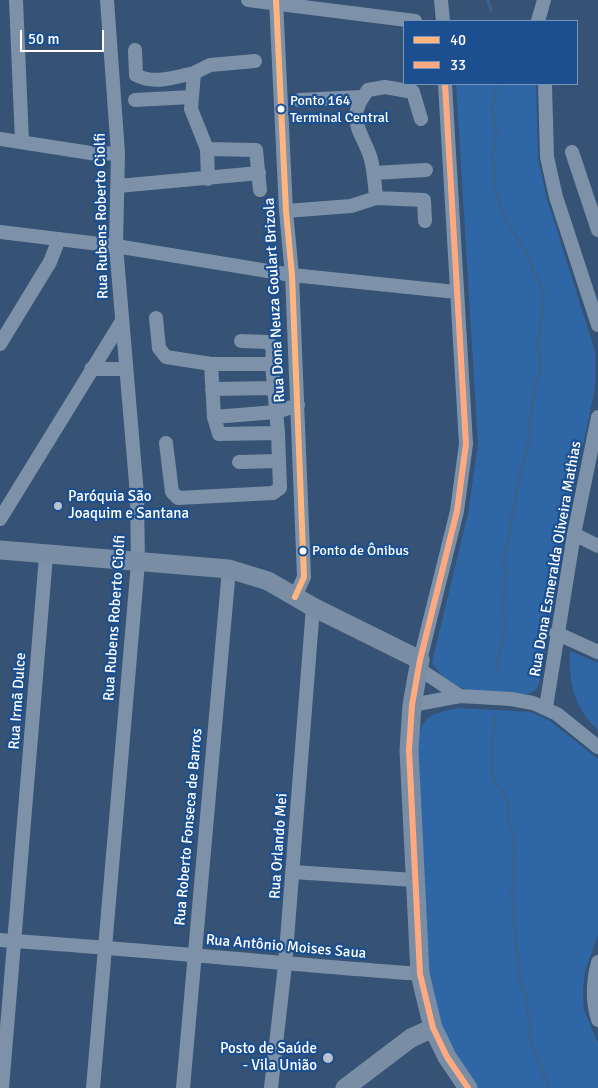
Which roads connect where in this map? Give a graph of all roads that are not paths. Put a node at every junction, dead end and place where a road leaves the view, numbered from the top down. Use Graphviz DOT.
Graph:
graph roads {
  1 [pos="16,0"];
  2 [pos="107,0"];
  3 [pos="248,0"];
  4 [pos="441,0"];
  5 [pos="544,0"];
  6 [pos="276,2"];
  7 [pos="408,20"];
  8 [pos="442,20"];
  9 [pos="538,20"];
  10 [pos="135,50"];
  11 [pos="256,61"];
  12 [pos="194,73"];
  13 [pos="445,85"];
  14 [pos="545,85"];
  15 [pos="191,97"];
  16 [pos="362,98"];
  17 [pos="136,100"];
  18 [pos="299,100"];
  19 [pos="421,119"];
  20 [pos="0,139"];
  21 [pos="22,142"];
  22 [pos="207,149"];
  23 [pos="572,152"];
  24 [pos="118,153"];
  25 [pos="426,170"];
  26 [pos="259,174"];
  27 [pos="374,174"];
  28 [pos="208,179"];
  29 [pos="118,186"];
  30 [pos="260,190"];
  31 [pos="376,198"];
  32 [pos="286,211"];
  33 [pos="425,221"];
  34 [pos="598,230"];
  35 [pos="0,232"];
  36 [pos="59,239"];
  37 [pos="116,246"];
  38 [pos="292,275"];
  39 [pos="456,292"];
  40 [pos="156,318"];
  41 [pos="122,321"];
  42 [pos="598,325"];
  43 [pos="241,341"];
  44 [pos="0,344"];
  45 [pos="211,364"];
  46 [pos="272,364"];
  47 [pos="91,369"];
  48 [pos="126,369"];
  49 [pos="273,388"];
  50 [pos="212,389"];
  51 [pos="298,405"];
  52 [pos="276,412"];
  53 [pos="214,417"];
  54 [pos="598,417"];
  55 [pos="278,433"];
  56 [pos="166,443"];
  57 [pos="279,461"];
  58 [pos="239,462"];
  59 [pos="0,519"];
  60 [pos="574,534"];
  61 [pos="598,546"];
  62 [pos="0,550"];
  63 [pos="46,556"];
  64 [pos="138,563"];
  65 [pos="229,569"];
  66 [pos="295,597"];
  67 [pos="313,607"];
  68 [pos="556,633"];
  69 [pos="598,652"];
  70 [pos="420,664"];
  71 [pos="464,696"];
  72 [pos="412,705"];
  73 [pos="546,707"];
  74 [pos="598,746"];
  75 [pos="293,872"];
  76 [pos="414,880"];
  77 [pos="0,940"];
  78 [pos="16,941"];
  79 [pos="105,949"];
  80 [pos="193,955"];
  81 [pos="598,962"];
  82 [pos="285,965"];
  83 [pos="420,974"];
  84 [pos="598,1020"];
  85 [pos="433,1028"];
  86 [pos="2,1088"];
  87 [pos="93,1088"];
  88 [pos="183,1088"];
  89 [pos="271,1088"];
  90 [pos="345,1088"];
  91 [pos="468,1088"];
  1 -- 21 [label="street"];
  2 -- 24 [label="street, Rua Rubens Roberto Ciolfi"];
  3 -- 6 [label="street"];
  4 -- 8 [label="street"];
  5 -- 9 [label="street"];
  6 -- 7 [label="street"];
  6 -- 32 [label="street, Rua Dona Neuza Goulart Brizola"];
  10 -- 12 [label="street"];
  11 -- 12 [label="street"];
  12 -- 15 [label="street"];
  13 -- 39 [label="street"];
  14 -- 42 [label="street"];
  15 -- 17 [label="street"];
  15 -- 22 [label="street"];
  16 -- 18 [label="street"];
  16 -- 19 [label="street"];
  16 -- 27 [label="street"];
  20 -- 21 [label="street"];
  21 -- 24 [label="street"];
  22 -- 26 [label="street"];
  22 -- 28 [label="street"];
  23 -- 34 [label="street"];
  24 -- 29 [label="street, Rua Rubens Roberto Ciolfi"];
  25 -- 27 [label="street"];
  26 -- 28 [label="street"];
  26 -- 30 [label="street"];
  27 -- 31 [label="street"];
  28 -- 29 [label="street"];
  29 -- 37 [label="street, Rua Rubens Roberto Ciolfi"];
  31 -- 32 [label="street"];
  31 -- 33 [label="street"];
  32 -- 38 [label="street, Rua Dona Neuza Goulart Brizola"];
  35 -- 36 [label="street"];
  36 -- 37 [label="street"];
  36 -- 44 [label="street"];
  37 -- 38 [label="street"];
  37 -- 41 [label="street, Rua Rubens Roberto Ciolfi"];
  38 -- 39 [label="street"];
  38 -- 51 [label="street, Rua Dona Neuza Goulart Brizola"];
  39 -- 70 [label="street"];
  40 -- 45 [label="street"];
  41 -- 47 [label="street"];
  41 -- 48 [label="street, Rua Rubens Roberto Ciolfi"];
  43 -- 46 [label="street"];
  45 -- 46 [label="street"];
  45 -- 50 [label="street"];
  46 -- 49 [label="street"];
  47 -- 48 [label="street"];
  47 -- 59 [label="street"];
  48 -- 64 [label="street, Rua Rubens Roberto Ciolfi"];
  49 -- 50 [label="street"];
  49 -- 52 [label="street"];
  50 -- 53 [label="street"];
  51 -- 52 [label="street"];
  51 -- 66 [label="street, Rua Dona Neuza Goulart Brizola"];
  52 -- 53 [label="street"];
  52 -- 55 [label="street"];
  53 -- 55 [label="street"];
  54 -- 60 [label="street, Rua Dona Esmeralda Oliveira Mathias"];
  55 -- 57 [label="street"];
  56 -- 57 [label="street"];
  57 -- 58 [label="street"];
  60 -- 61 [label="street"];
  60 -- 68 [label="street, Rua Dona Esmeralda Oliveira Mathias"];
  62 -- 63 [label="street"];
  63 -- 64 [label="street"];
  63 -- 78 [label="street, Rua Irmã Dulce"];
  64 -- 65 [label="street"];
  64 -- 79 [label="street, Rua Rubens Roberto Ciolfi"];
  65 -- 66 [label="street"];
  65 -- 80 [label="street, Rua Roberto Fonseca de Barros"];
  66 -- 67 [label="street"];
  67 -- 70 [label="street"];
  67 -- 75 [label="street, Rua Orlando Mei"];
  68 -- 69 [label="street"];
  68 -- 73 [label="street, Rua Dona Esmeralda Oliveira Mathias"];
  70 -- 71 [label="street"];
  70 -- 72 [label="street"];
  71 -- 72 [label="street"];
  71 -- 73 [label="street"];
  72 -- 76 [label="street"];
  73 -- 74 [label="street"];
  75 -- 76 [label="street"];
  75 -- 82 [label="street, Rua Orlando Mei"];
  76 -- 83 [label="street"];
  77 -- 78 [label="street, Rua Antônio Moises Saua"];
  78 -- 79 [label="street, Rua Antônio Moises Saua"];
  78 -- 86 [label="street, Rua Irmã Dulce"];
  79 -- 80 [label="street, Rua Antônio Moises Saua"];
  79 -- 87 [label="street, Rua Rubens Roberto Ciolfi"];
  80 -- 82 [label="street, Rua Antônio Moises Saua"];
  80 -- 88 [label="street, Rua Roberto Fonseca de Barros"];
  81 -- 84 [label="street"];
  82 -- 83 [label="street, Rua Antônio Moises Saua"];
  82 -- 89 [label="street, Rua Orlando Mei"];
  83 -- 85 [label="street"];
  85 -- 90 [label="street"];
  85 -- 91 [label="street"];
}
